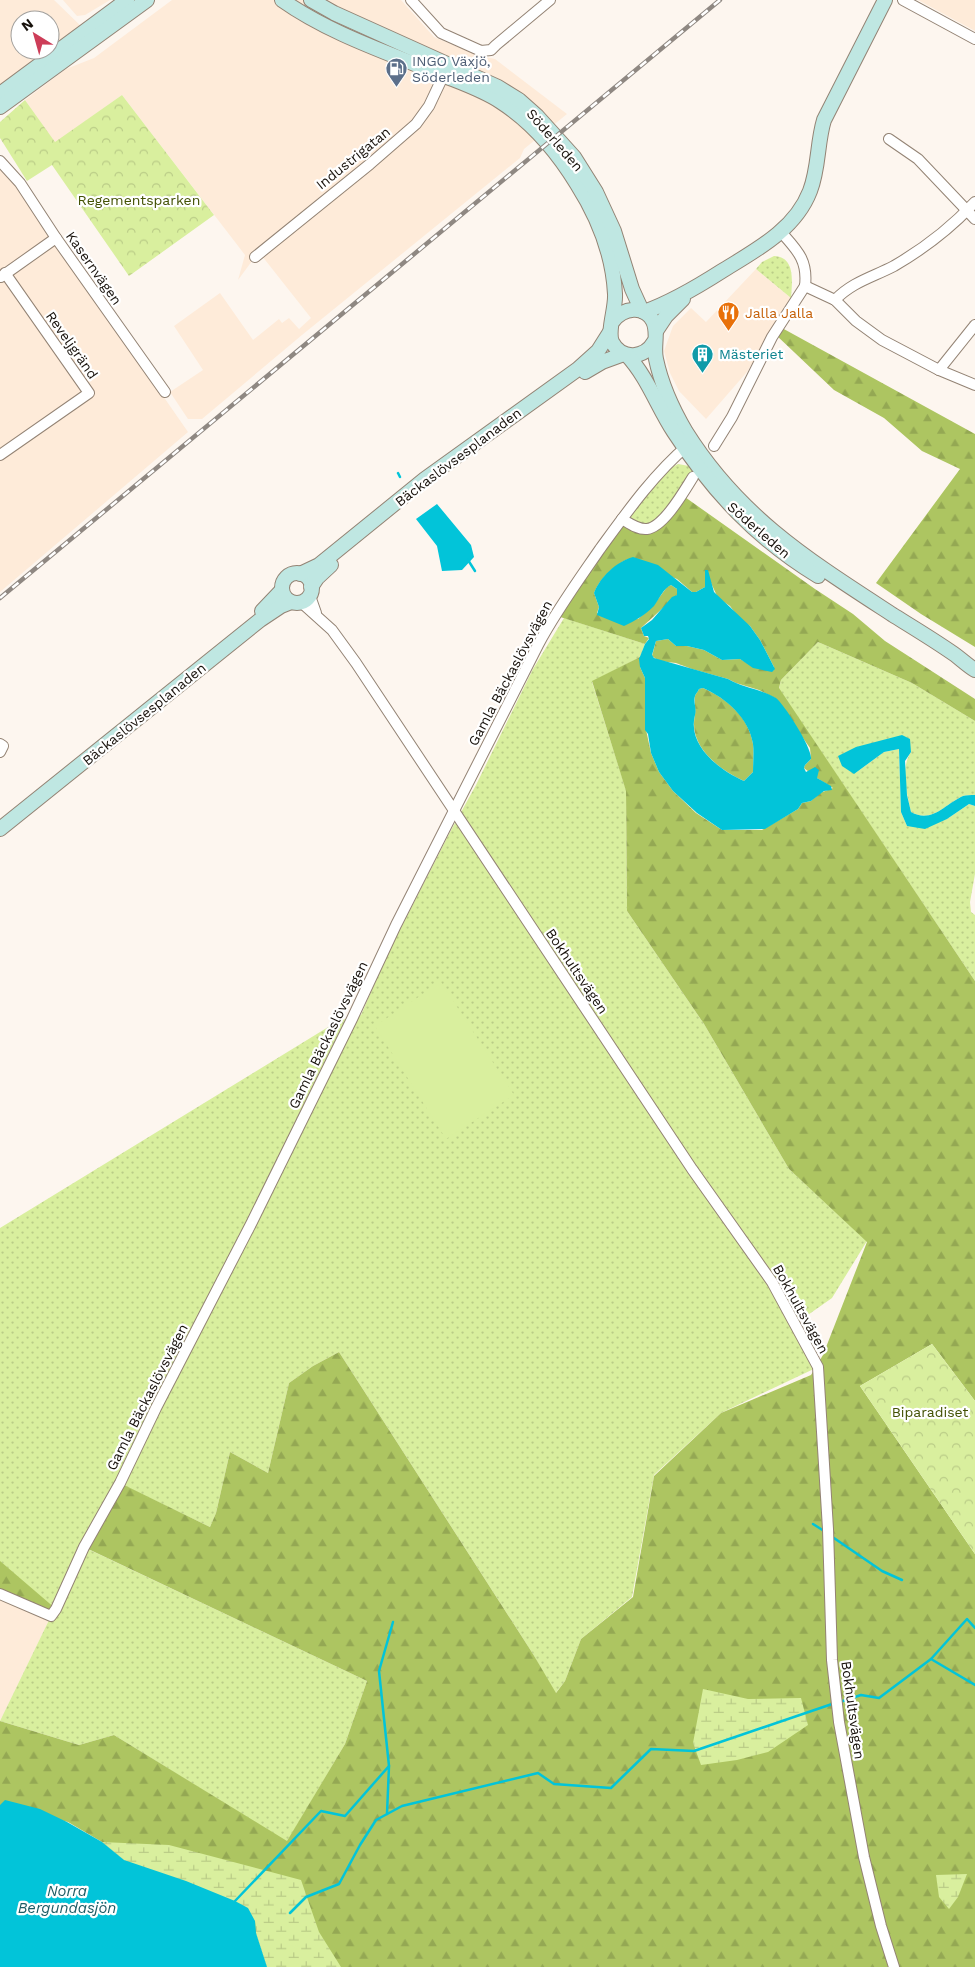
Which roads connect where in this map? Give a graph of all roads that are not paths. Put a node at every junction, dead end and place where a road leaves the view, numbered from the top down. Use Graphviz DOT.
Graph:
graph roads {
  1 [pos="127,0"];
  2 [pos="146,0"];
  3 [pos="282,0"];
  4 [pos="311,0"];
  5 [pos="411,0"];
  6 [pos="550,0"];
  7 [pos="885,0"];
  8 [pos="903,0"];
  9 [pos="975,40"];
  10 [pos="446,70"];
  11 [pos="0,94"];
  12 [pos="0,107"];
  13 [pos="889,139"];
  14 [pos="0,161"];
  15 [pos="975,202"];
  16 [pos="967,210"];
  17 [pos="975,219"];
  18 [pos="781,232"];
  19 [pos="56,238"];
  20 [pos="255,257"];
  21 [pos="3,275"];
  22 [pos="805,286"];
  23 [pos="694,288"];
  24 [pos="835,300"];
  25 [pos="643,312"];
  26 [pos="615,322"];
  27 [pos="975,325"];
  28 [pos="653,341"];
  29 [pos="626,354"];
  30 [pos="939,370"];
  31 [pos="975,385"];
  32 [pos="165,392"];
  33 [pos="687,440"];
  34 [pos="714,446"];
  35 [pos="0,454"];
  36 [pos="693,477"];
  37 [pos="622,519"];
  38 [pos="300,574"];
  39 [pos="282,590"];
  40 [pos="303,597"];
  41 [pos="972,668"];
  42 [pos="455,811"];
  43 [pos="0,821"];
  44 [pos="0,829"];
  45 [pos="0,1594"];
  46 [pos="894,1967"];
  1 -- 11 [label="street"];
  2 -- 12 [label="street"];
  3 -- 10 [label="street, Söderleden"];
  4 -- 10 [label="street, Söderleden"];
  5 -- 6 [label="street"];
  7 -- 18 [label="street"];
  8 -- 9 [label="street"];
  10 -- 20 [label="street, Industrigatan"];
  10 -- 25 [label="street, Söderleden"];
  10 -- 26 [label="street, Söderleden"];
  13 -- 16 [label="street"];
  14 -- 19 [label="street, Kasernvägen"];
  15 -- 16 [label="street"];
  16 -- 17 [label="street"];
  16 -- 24 [label="street"];
  18 -- 22 [label="street"];
  18 -- 23 [label="street"];
  19 -- 21 [label="street"];
  19 -- 32 [label="street, Kasernvägen"];
  21 -- 35 [label="street, Reveljgränd"];
  22 -- 24 [label="street"];
  22 -- 34 [label="street"];
  23 -- 25 [label="street"];
  23 -- 28 [label="street"];
  24 -- 30 [label="street"];
  25 -- 26 [label="street"];
  25 -- 28 [label="street, Söderleden"];
  26 -- 29 [label="street, Söderleden"];
  26 -- 38 [label="street, Bäckaslövsesplanaden"];
  27 -- 30 [label="street"];
  28 -- 29 [label="street"];
  28 -- 33 [label="street, Söderleden"];
  29 -- 33 [label="street, Söderleden"];
  29 -- 40 [label="street, Bäckaslövsesplanaden"];
  30 -- 31 [label="street"];
  33 -- 37 [label="street, Gamla Bäckaslövsvägen"];
  33 -- 41 [label="street, Söderleden"];
  36 -- 37 [label="street"];
  37 -- 42 [label="street, Gamla Bäckaslövsvägen"];
  38 -- 39 [label="street, Bäckaslövsesplanaden"];
  38 -- 40 [label="street"];
  39 -- 40 [label="street"];
  39 -- 43 [label="street, Bäckaslövsesplanaden"];
  40 -- 42 [label="street, Bokhultsvägen"];
  40 -- 44 [label="street, Bäckaslövsesplanaden"];
  42 -- 45 [label="street, Gamla Bäckaslövsvägen"];
  42 -- 46 [label="street, Bokhultsvägen"];
}
